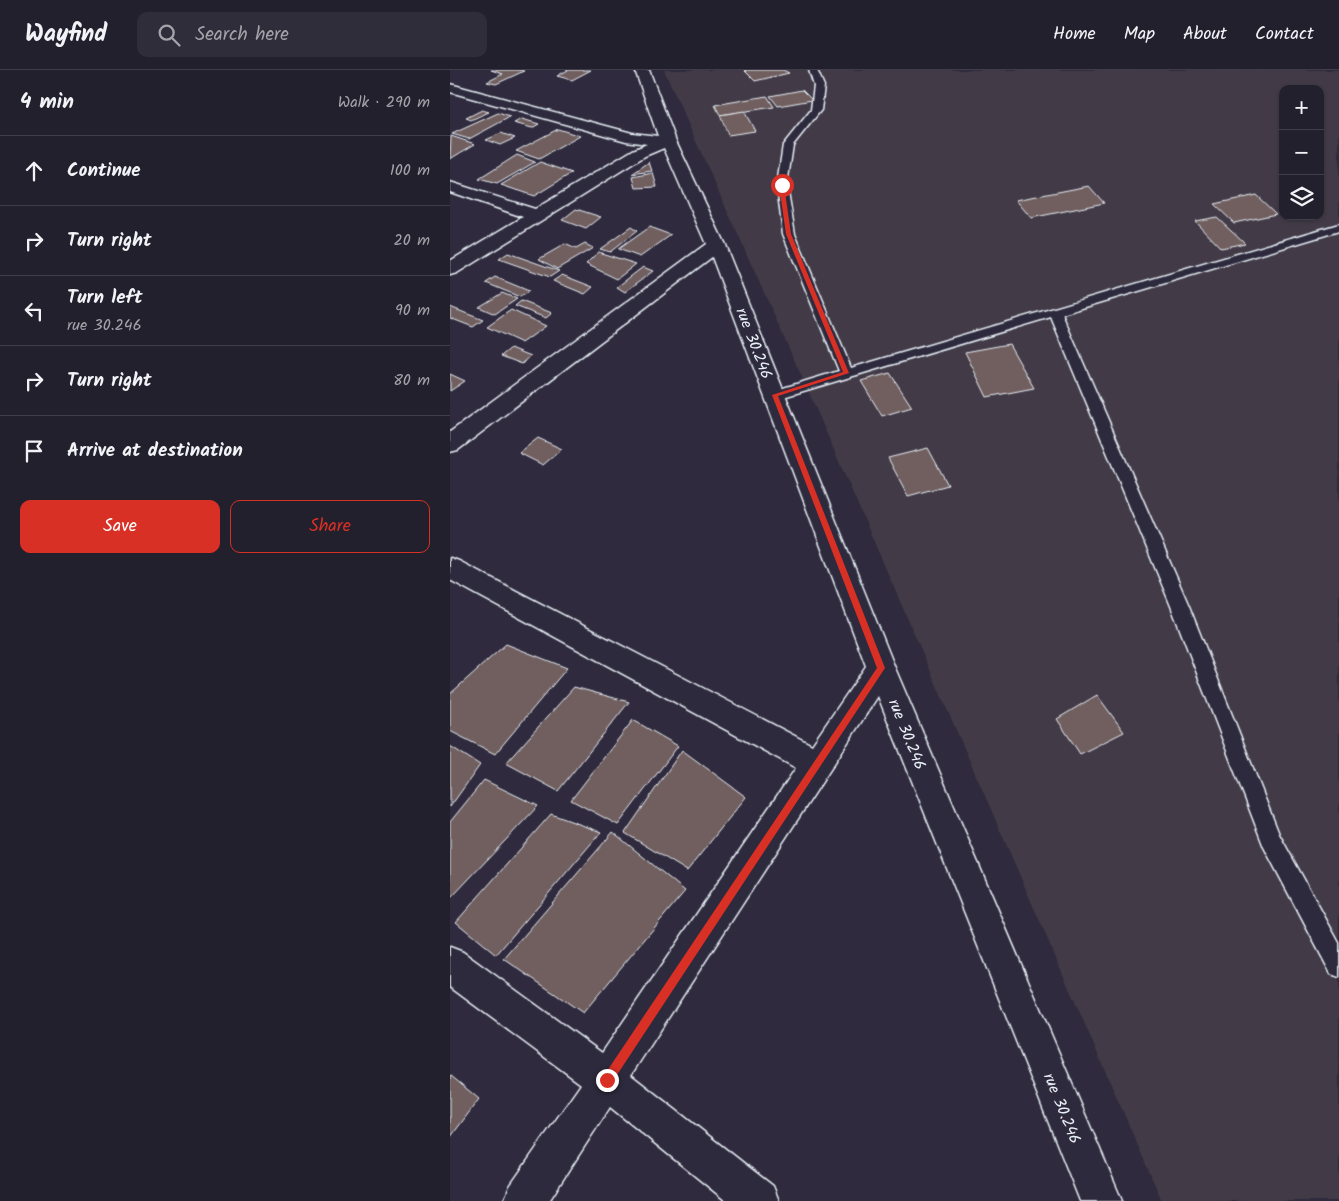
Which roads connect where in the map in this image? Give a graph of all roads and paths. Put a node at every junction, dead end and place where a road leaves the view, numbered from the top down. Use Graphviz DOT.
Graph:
graph roads {
  1 [pos="642,70"];
  2 [pos="813,70"];
  3 [pos="450,88"];
  4 [pos="668,142"];
  5 [pos="450,187"];
  6 [pos="536,215"];
  7 [pos="1339,227"];
  8 [pos="716,245"];
  9 [pos="450,269"];
  10 [pos="1055,311"];
  11 [pos="846,373"];
  12 [pos="775,395"];
  13 [pos="450,444"];
  14 [pos="450,568"];
  15 [pos="881,668"];
  16 [pos="818,764"];
  17 [pos="450,965"];
  18 [pos="1339,966"];
  19 [pos="607,1080"];
  20 [pos="525,1201"];
  21 [pos="758,1201"];
  22 [pos="1102,1201"];
  1 -- 4 [label="street, rue 30.246"];
  2 -- 11 [label="lane"];
  3 -- 4 [label="street"];
  4 -- 6 [label="street"];
  4 -- 8 [label="street, rue 30.246"];
  5 -- 6 [label="street"];
  6 -- 9 [label="street"];
  7 -- 10 [label="lane"];
  8 -- 12 [label="street, rue 30.246"];
  8 -- 13 [label="street"];
  10 -- 11 [label="lane"];
  10 -- 18 [label="lane"];
  11 -- 12 [label="lane"];
  12 -- 15 [label="street, rue 30.246"];
  14 -- 16 [label="street"];
  15 -- 16 [label="street"];
  15 -- 22 [label="street, rue 30.246"];
  16 -- 19 [label="street"];
  17 -- 19 [label="street"];
  19 -- 20 [label="street"];
  19 -- 21 [label="street"];
}
